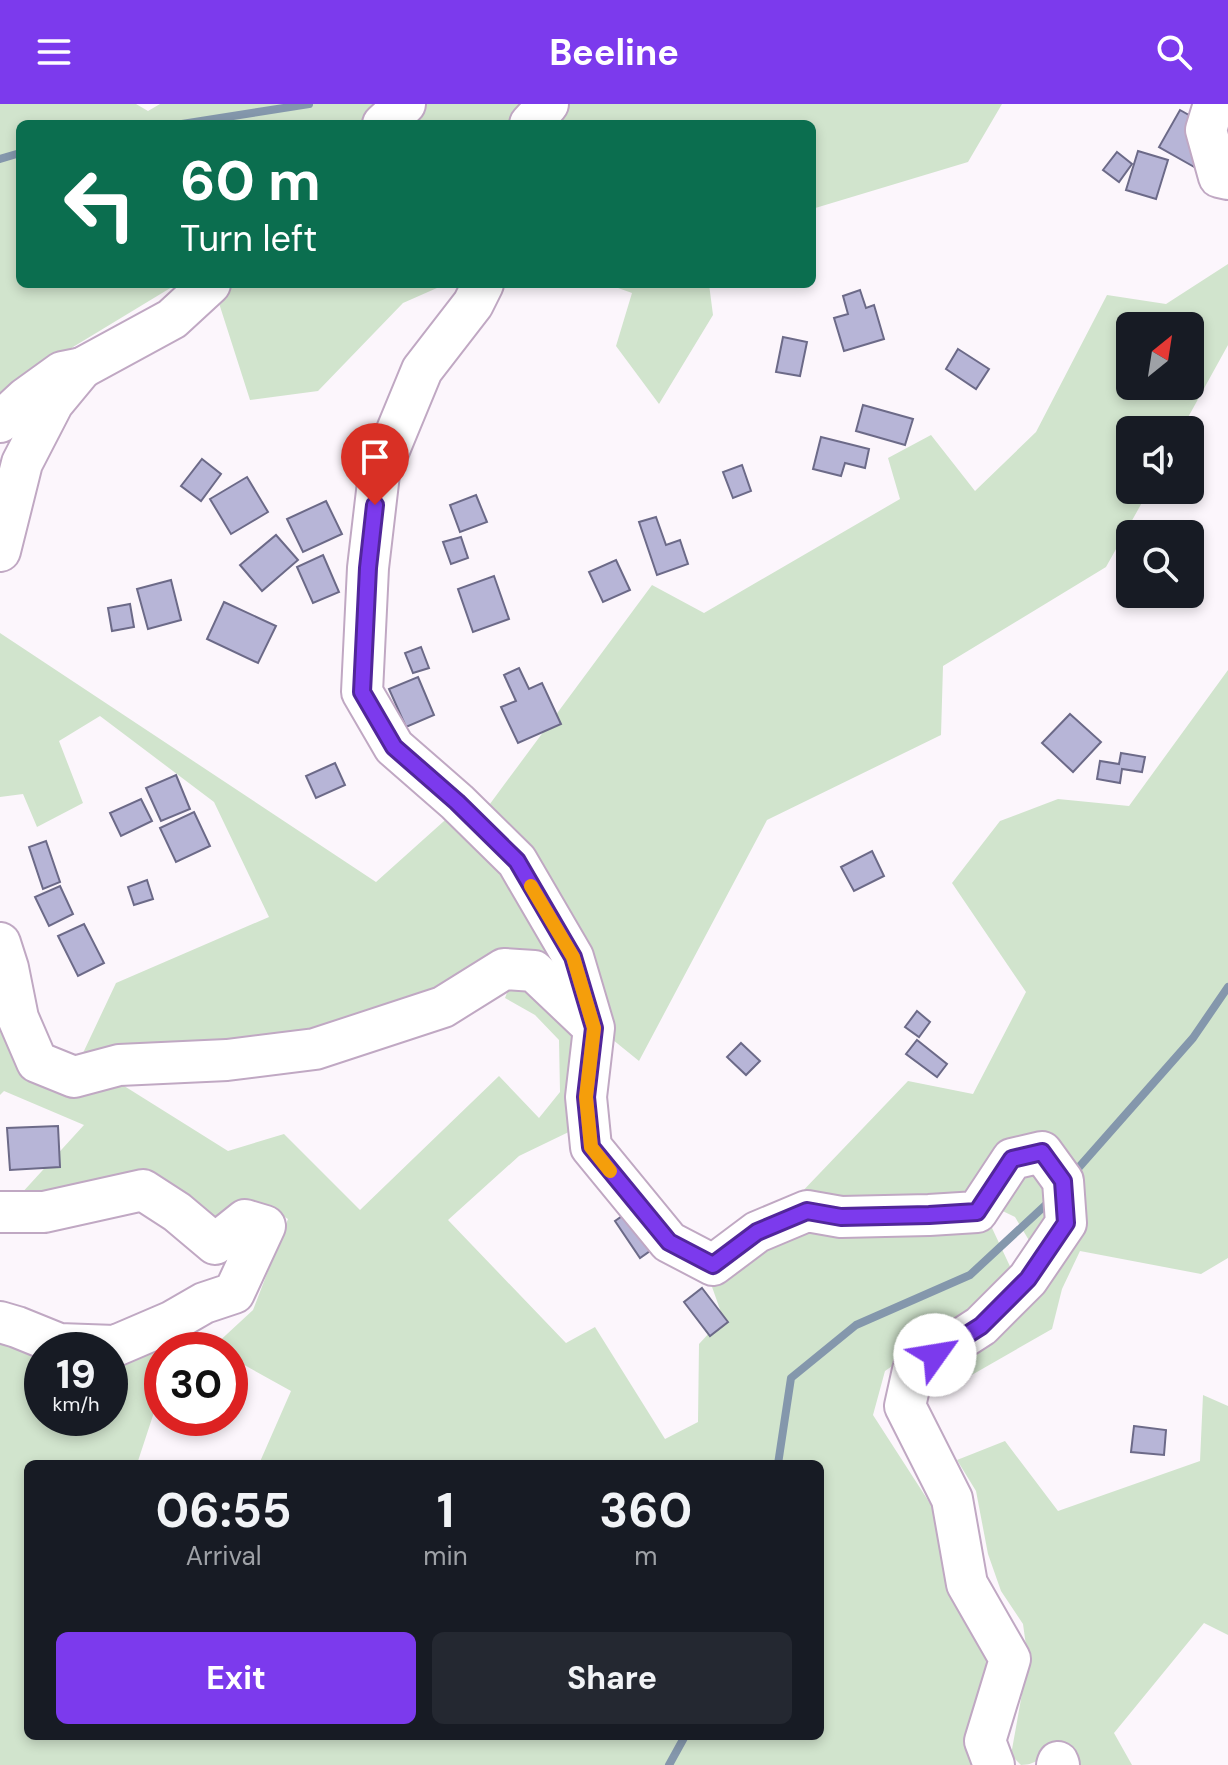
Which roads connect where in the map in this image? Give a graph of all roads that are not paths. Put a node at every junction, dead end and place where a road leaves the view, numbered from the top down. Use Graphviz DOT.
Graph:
graph roads {
  1 [pos="405,104"];
  2 [pos="548,104"];
  3 [pos="1214,104"];
  4 [pos="387,120"];
  5 [pos="534,120"];
  6 [pos="1228,179"];
  7 [pos="206,288"];
  8 [pos="481,288"];
  9 [pos="82,368"];
  10 [pos="0,422"];
  11 [pos="0,551"];
  12 [pos="0,943"];
  13 [pos="594,1028"];
  14 [pos="0,1212"];
  15 [pos="0,1322"];
  16 [pos="994,1765"];
  1 -- 4 [label="street"];
  2 -- 5 [label="street"];
  3 -- 6 [label="street"];
  7 -- 9 [label="street"];
  8 -- 13 [label="street"];
  9 -- 10 [label="street"];
  9 -- 11 [label="street"];
  12 -- 13 [label="street"];
  13 -- 16 [label="street"];
  14 -- 15 [label="street"];
}
